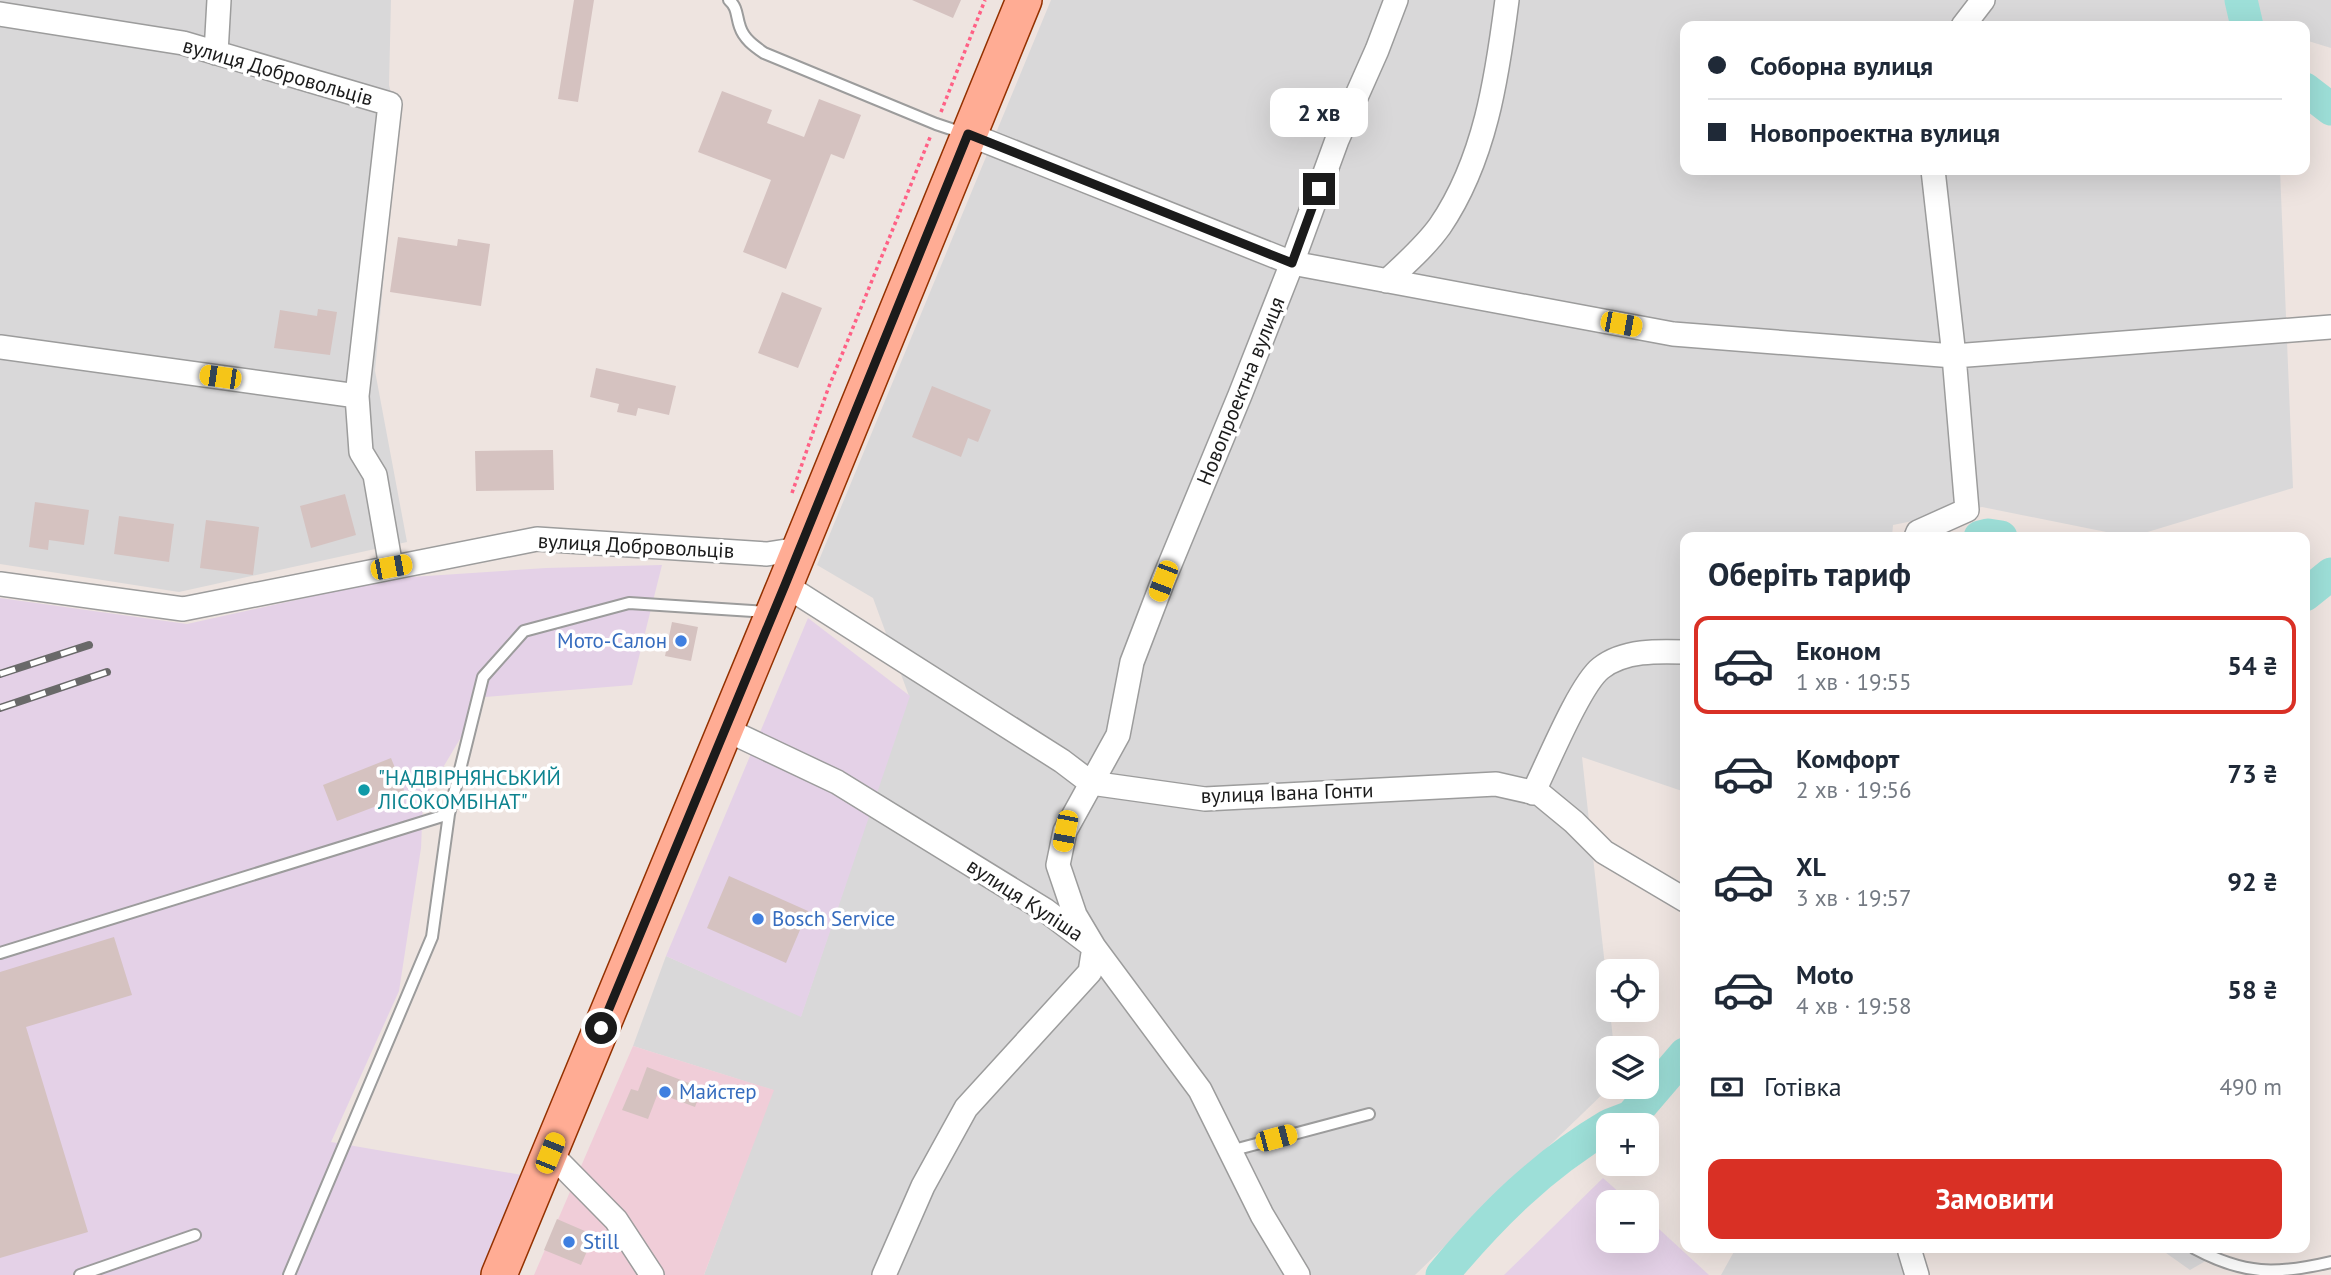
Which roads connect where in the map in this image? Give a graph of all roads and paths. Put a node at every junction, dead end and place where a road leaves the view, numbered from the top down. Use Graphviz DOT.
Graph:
graph roads {
  1 [pos="219,0"];
  2 [pos="729,0"];
  3 [pos="985,0"];
  4 [pos="1024,0"];
  5 [pos="1396,0"];
  6 [pos="1507,0"];
  7 [pos="1983,0"];
  8 [pos="0,14"];
  9 [pos="1967,21"];
  10 [pos="216,53"];
  11 [pos="952,129"];
  12 [pos="1934,175"];
  13 [pos="1292,263"];
  14 [pos="1387,281"];
  15 [pos="2331,327"];
  16 [pos="0,347"];
  17 [pos="1954,356"];
  18 [pos="358,396"];
  19 [pos="788,505"];
  20 [pos="1918,532"];
  21 [pos="799,549"];
  22 [pos="391,567"];
  23 [pos="0,584"];
  24 [pos="779,599"];
  25 [pos="1680,652"];
  26 [pos="725,729"];
  27 [pos="1091,783"];
  28 [pos="1533,793"];
  29 [pos="449,814"];
  30 [pos="1680,897"];
  31 [pos="1094,947"];
  32 [pos="0,953"];
  33 [pos="1368,1114"];
  34 [pos="1230,1151"];
  35 [pos="550,1153"];
  36 [pos="195,1235"];
  37 [pos="1911,1253"];
  38 [pos="2203,1253"];
  39 [pos="2331,1262"];
  40 [pos="80,1275"];
  41 [pos="289,1275"];
  42 [pos="499,1275"];
  43 [pos="652,1275"];
  44 [pos="884,1275"];
  45 [pos="1298,1275"];
  46 [pos="1917,1275"];
  1 -- 10 [label="street"];
  2 -- 11 [label="lane"];
  3 -- 11 [label="path"];
  4 -- 11 [label="main road"];
  5 -- 13 [label="street, Новопроектна вулиця"];
  6 -- 14 [label="street"];
  7 -- 9 [label="street"];
  8 -- 10 [label="street, вулиця Добровольців"];
  10 -- 18 [label="street, вулиця Добровольців"];
  11 -- 13 [label="street"];
  11 -- 19 [label="path"];
  11 -- 21 [label="main road"];
  12 -- 17 [label="street"];
  13 -- 14 [label="street"];
  13 -- 27 [label="street, Новопроектна вулиця"];
  14 -- 17 [label="street"];
  15 -- 17 [label="street"];
  16 -- 18 [label="street"];
  17 -- 20 [label="street"];
  18 -- 22 [label="street, вулиця Добровольців"];
  21 -- 22 [label="street, вулиця Добровольців"];
  21 -- 24 [label="main road"];
  22 -- 23 [label="street, вулиця Добровольців"];
  24 -- 26 [label="main road"];
  24 -- 27 [label="street, вулиця Івана Гонти"];
  24 -- 29 [label="lane"];
  25 -- 28 [label="street"];
  26 -- 31 [label="street, вулиця Куліша"];
  26 -- 35 [label="main road"];
  27 -- 28 [label="street, вулиця Івана Гонти"];
  27 -- 31 [label="street, Новопроектна вулиця"];
  28 -- 30 [label="street, вулиця Івана Гонти"];
  29 -- 32 [label="lane"];
  29 -- 41 [label="lane"];
  31 -- 34 [label="street, вулиця Куліша"];
  31 -- 44 [label="street"];
  33 -- 34 [label="lane"];
  34 -- 45 [label="street, вулиця Куліша"];
  35 -- 42 [label="main road"];
  35 -- 43 [label="street"];
  36 -- 40 [label="lane"];
  37 -- 46 [label="street"];
  38 -- 39 [label="lane"];
}
